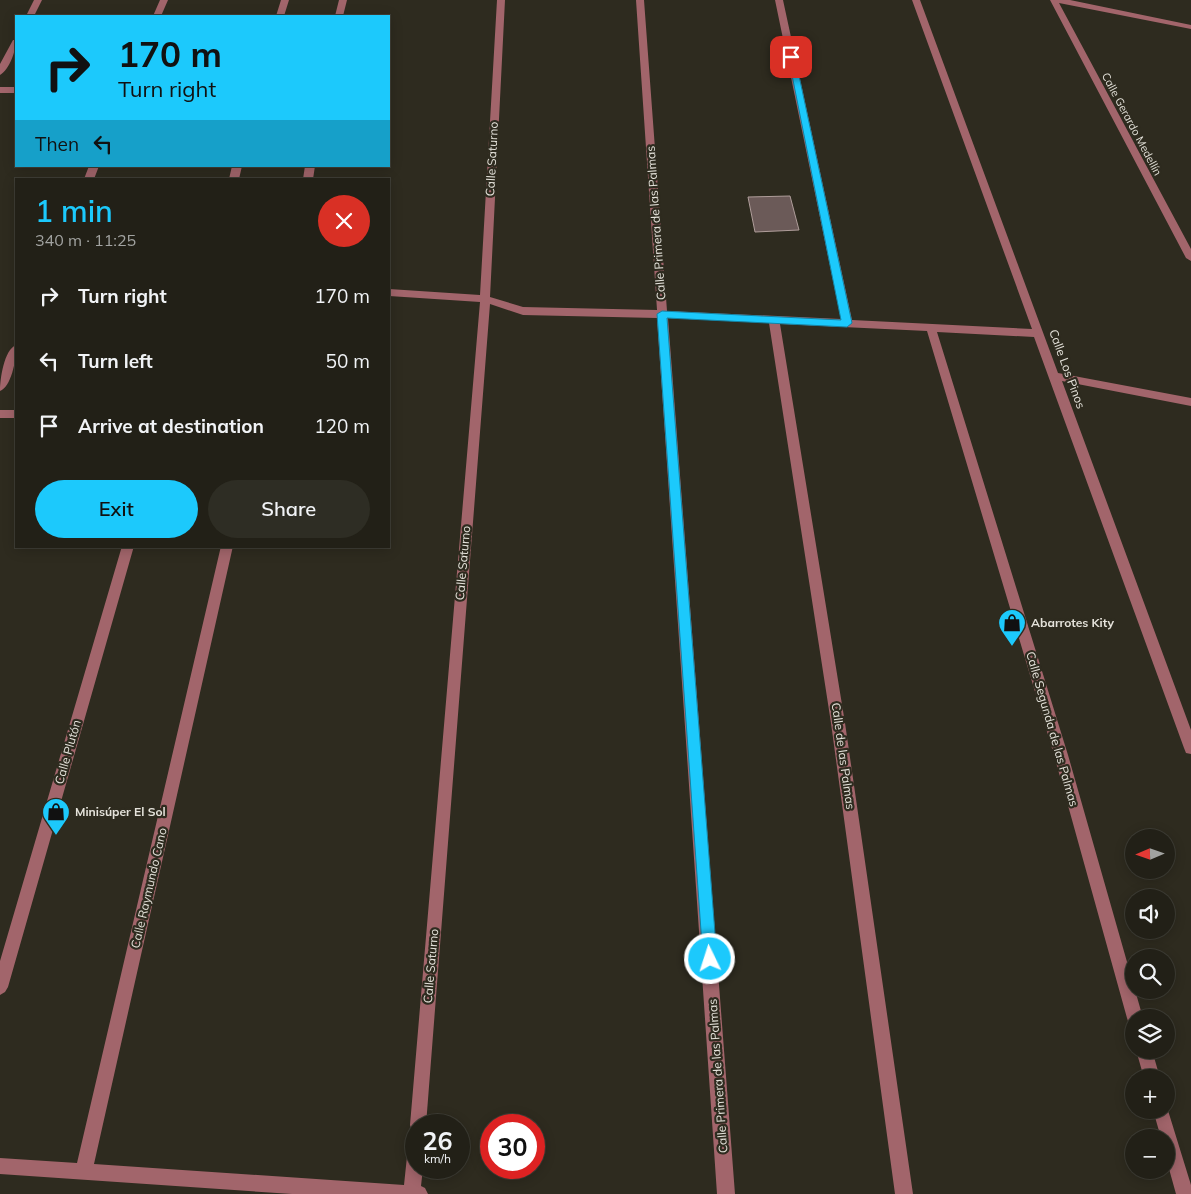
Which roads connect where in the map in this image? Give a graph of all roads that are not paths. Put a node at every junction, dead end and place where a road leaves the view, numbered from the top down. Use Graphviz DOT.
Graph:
graph roads {
  1 [pos="38,0"];
  2 [pos="164,0"];
  3 [pos="285,0"];
  4 [pos="343,0"];
  5 [pos="501,0"];
  6 [pos="640,0"];
  7 [pos="779,0"];
  8 [pos="916,0"];
  9 [pos="1054,0"];
  10 [pos="1058,0"];
  11 [pos="30,15"];
  12 [pos="157,15"];
  13 [pos="280,15"];
  14 [pos="339,15"];
  15 [pos="1191,27"];
  16 [pos="15,44"];
  17 [pos="0,72"];
  18 [pos="0,90"];
  19 [pos="15,90"];
  20 [pos="1191,258"];
  21 [pos="390,292"];
  22 [pos="484,299"];
  23 [pos="662,314"];
  24 [pos="774,320"];
  25 [pos="847,323"];
  26 [pos="931,328"];
  27 [pos="1039,333"];
  28 [pos="15,351"];
  29 [pos="1055,376"];
  30 [pos="0,387"];
  31 [pos="1191,402"];
  32 [pos="0,414"];
  33 [pos="15,414"];
  34 [pos="127,548"];
  35 [pos="227,548"];
  36 [pos="1191,748"];
  37 [pos="0,987"];
  38 [pos="1132,1009"];
  39 [pos="419,1114"];
  40 [pos="1164,1119"];
  41 [pos="0,1166"];
  42 [pos="84,1172"];
  43 [pos="415,1179"];
  44 [pos="415,1194"];
  45 [pos="726,1194"];
  46 [pos="904,1194"];
  47 [pos="1185,1194"];
  1 -- 11 [label="street"];
  2 -- 12 [label="street"];
  3 -- 13 [label="street"];
  4 -- 14 [label="street"];
  5 -- 22 [label="street, Calle Saturno"];
  6 -- 23 [label="street, Calle Primera de las Palmas"];
  7 -- 25 [label="street"];
  8 -- 27 [label="street, Calle Los Pinos"];
  9 -- 20 [label="street, Calle Gerardo Medellín"];
  10 -- 15 [label="street"];
  16 -- 17 [label="street"];
  18 -- 19 [label="street"];
  21 -- 22 [label="street"];
  22 -- 23 [label="street"];
  22 -- 39 [label="street, Calle Saturno"];
  23 -- 24 [label="street"];
  23 -- 45 [label="street, Calle Primera de las Palmas"];
  24 -- 25 [label="street"];
  24 -- 46 [label="street, Calle de las Palmas"];
  25 -- 26 [label="street"];
  26 -- 27 [label="street"];
  26 -- 38 [label="street, Calle Segunda de las Palmas"];
  27 -- 29 [label="street, Calle Los Pinos"];
  28 -- 30 [label="street"];
  29 -- 31 [label="street"];
  29 -- 36 [label="street, Calle Los Pinos"];
  32 -- 33 [label="street"];
  34 -- 37 [label="street, Calle Plutón"];
  35 -- 42 [label="street, Calle Raymundo Cano"];
  40 -- 47 [label="street"];
  41 -- 42 [label="street"];
  42 -- 44 [label="street"];
  43 -- 44 [label="street"];
}
